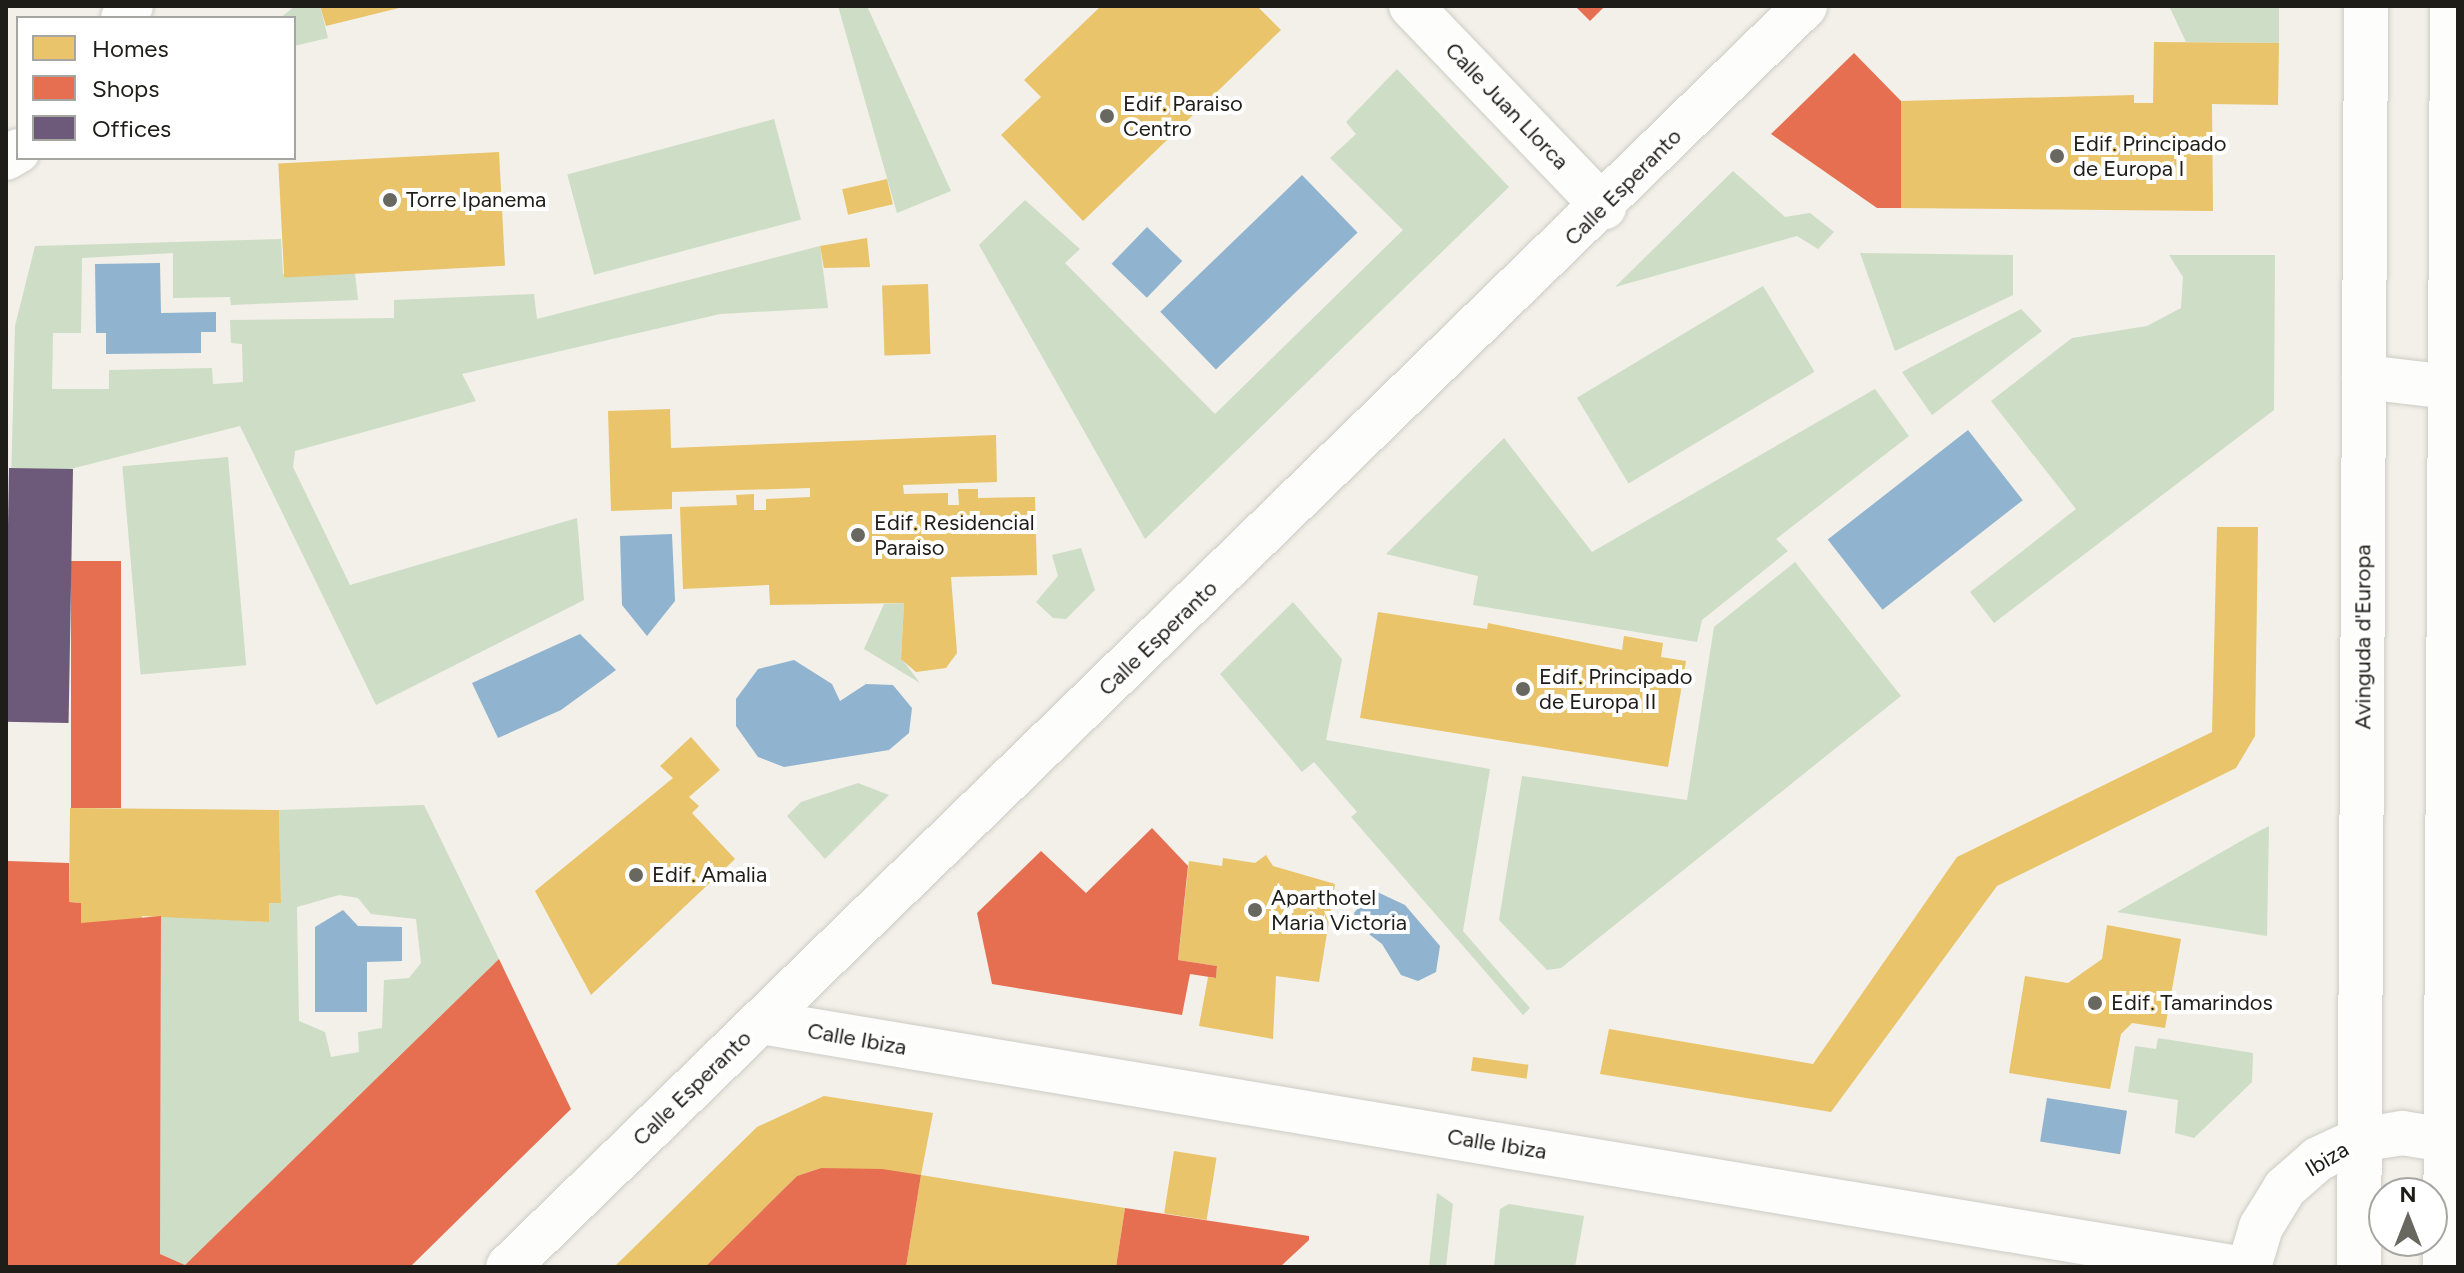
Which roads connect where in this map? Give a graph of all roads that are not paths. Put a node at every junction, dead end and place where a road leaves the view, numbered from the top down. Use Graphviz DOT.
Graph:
graph roads {
  1 [pos="1411,6"];
  2 [pos="1805,6"];
  3 [pos="2366,6"];
  4 [pos="2452,6"];
  5 [pos="1604,207"];
  6 [pos="2364,377"];
  7 [pos="2452,387"];
  8 [pos="761,1022"];
  9 [pos="2359,1140"];
  10 [pos="2452,1140"];
  11 [pos="508,1267"];
  12 [pos="2232,1267"];
  13 [pos="2249,1267"];
  14 [pos="2359,1267"];
  15 [pos="2445,1267"];
  1 -- 5 [label="street, Calle Juan Llorca"];
  2 -- 5 [label="street, Calle Esperanto"];
  3 -- 6 [label="street, Avinguda d'Europa"];
  4 -- 7 [label="street"];
  5 -- 8 [label="street, Calle Esperanto"];
  6 -- 7 [label="street"];
  6 -- 9 [label="street, Avinguda d'Europa"];
  7 -- 10 [label="street"];
  8 -- 11 [label="street, Calle Esperanto"];
  8 -- 12 [label="street, Calle Ibiza"];
  9 -- 10 [label="street, Ibiza"];
  9 -- 13 [label="street, Ibiza"];
  9 -- 14 [label="street, Avinguda d'Europa"];
  10 -- 15 [label="street"];
}
